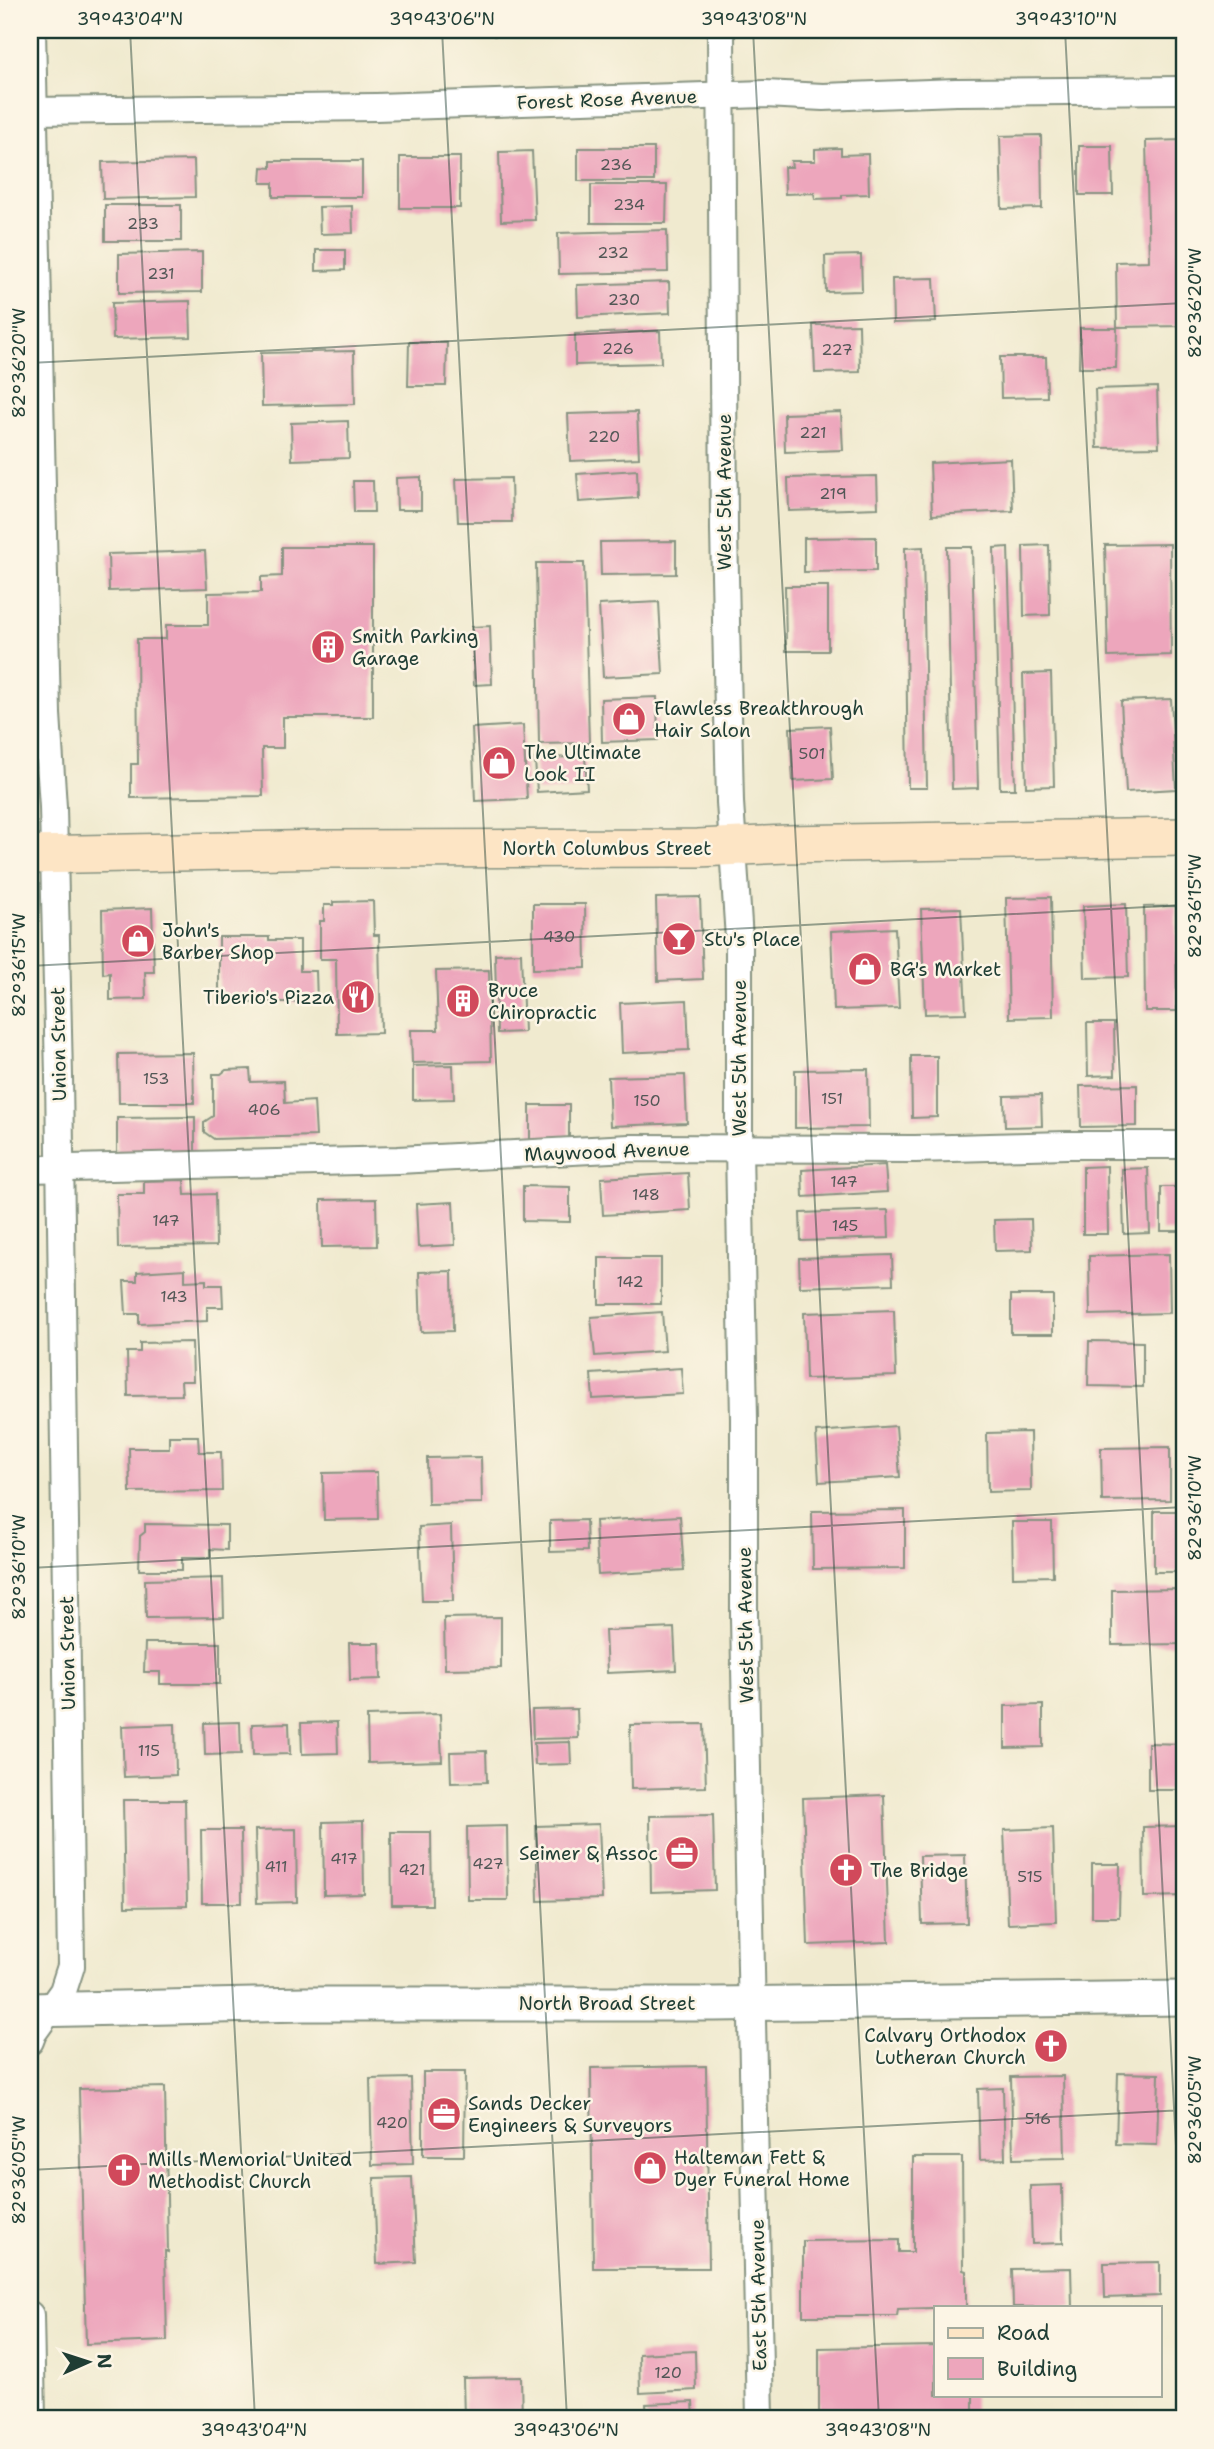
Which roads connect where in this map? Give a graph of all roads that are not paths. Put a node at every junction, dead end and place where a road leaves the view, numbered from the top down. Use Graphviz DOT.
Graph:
graph roads {
  1 [pos="32,30"];
  2 [pos="720,30"];
  3 [pos="1184,90"];
  4 [pos="723,95"];
  5 [pos="32,111"];
  6 [pos="1184,837"];
  7 [pos="734,847"];
  8 [pos="42,855"];
  9 [pos="1184,1145"];
  10 [pos="739,1148"];
  11 [pos="60,1168"];
  12 [pos="30,1169"];
  13 [pos="1184,1998"];
  14 [pos="753,2003"];
  15 [pos="39,2010"];
  16 [pos="30,2041"];
  17 [pos="30,2315"];
  18 [pos="32,2419"];
  19 [pos="760,2419"];
  1 -- 5 [label="street, Union Street"];
  2 -- 4 [label="street, West 5th Avenue"];
  3 -- 4 [label="street, Forest Rose Avenue"];
  4 -- 5 [label="street, Forest Rose Avenue"];
  4 -- 7 [label="street, West 5th Avenue"];
  5 -- 8 [label="street, Union Street"];
  6 -- 7 [label="main road, North Columbus Street"];
  7 -- 8 [label="main road, North Columbus Street"];
  7 -- 10 [label="street, West 5th Avenue"];
  8 -- 11 [label="street, Union Street"];
  9 -- 10 [label="street, Maywood Avenue"];
  10 -- 11 [label="street, Maywood Avenue"];
  10 -- 14 [label="street, West 5th Avenue"];
  11 -- 12 [label="street, Maywood Avenue"];
  11 -- 15 [label="street, Union Street"];
  13 -- 14 [label="street, North Broad Street"];
  14 -- 15 [label="street, North Broad Street"];
  14 -- 19 [label="street, East 5th Avenue"];
  15 -- 16 [label="street, Union Street"];
  17 -- 18 [label="street"];
}
